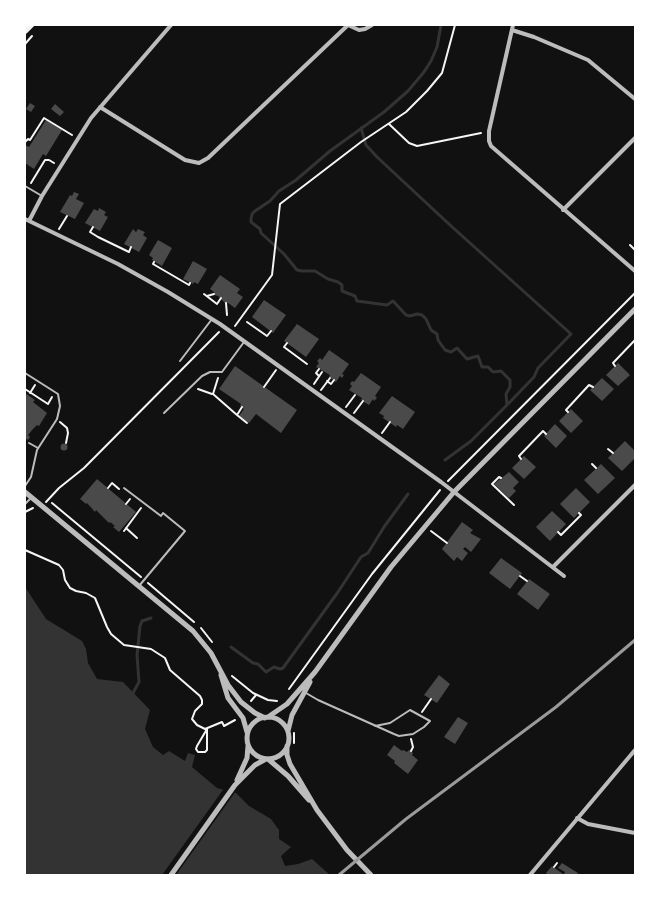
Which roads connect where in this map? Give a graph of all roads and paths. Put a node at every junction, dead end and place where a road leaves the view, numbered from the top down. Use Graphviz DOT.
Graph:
graph roads {
  1 [pos="30,25"];
  2 [pos="171,25"];
  3 [pos="348,25"];
  4 [pos="372,25"];
  5 [pos="455,25"];
  6 [pos="512,27"];
  7 [pos="25,31"];
  8 [pos="635,99"];
  9 [pos="100,107"];
  10 [pos="389,124"];
  11 [pos="481,133"];
  12 [pos="635,138"];
  13 [pos="78,139"];
  14 [pos="25,142"];
  15 [pos="46,156"];
  16 [pos="47,160"];
  17 [pos="61,167"];
  18 [pos="30,184"];
  19 [pos="25,186"];
  20 [pos="42,196"];
  21 [pos="563,210"];
  22 [pos="67,216"];
  23 [pos="27,220"];
  24 [pos="93,228"];
  25 [pos="57,234"];
  26 [pos="630,245"];
  27 [pos="131,248"];
  28 [pos="635,250"];
  29 [pos="154,262"];
  30 [pos="635,272"];
  31 [pos="190,283"];
  32 [pos="635,293"];
  33 [pos="204,294"];
  34 [pos="214,294"];
  35 [pos="207,296"];
  36 [pos="221,298"];
  37 [pos="226,303"];
  38 [pos="635,309"];
  39 [pos="227,315"];
  40 [pos="212,319"];
  41 [pos="247,322"];
  42 [pos="263,325"];
  43 [pos="236,326"];
  44 [pos="259,330"];
  45 [pos="271,331"];
  46 [pos="217,333"];
  47 [pos="635,340"];
  48 [pos="244,342"];
  49 [pos="287,343"];
  50 [pos="295,349"];
  51 [pos="292,353"];
  52 [pos="180,361"];
  53 [pos="307,364"];
  54 [pos="615,366"];
  55 [pos="279,367"];
  56 [pos="319,369"];
  57 [pos="25,372"];
  58 [pos="322,372"];
  59 [pos="220,373"];
  60 [pos="320,376"];
  61 [pos="330,378"];
  62 [pos="334,380"];
  63 [pos="38,381"];
  64 [pos="327,382"];
  65 [pos="264,387"];
  66 [pos="593,387"];
  67 [pos="25,389"];
  68 [pos="310,389"];
  69 [pos="55,392"];
  70 [pos="205,392"];
  71 [pos="30,394"];
  72 [pos="213,394"];
  73 [pos="318,394"];
  74 [pos="355,395"];
  75 [pos="363,400"];
  76 [pos="242,407"];
  77 [pos="342,412"];
  78 [pos="568,412"];
  79 [pos="164,413"];
  80 [pos="236,415"];
  81 [pos="350,418"];
  82 [pos="59,422"];
  83 [pos="390,422"];
  84 [pos="247,423"];
  85 [pos="546,434"];
  86 [pos="379,438"];
  87 [pos="30,443"];
  88 [pos="66,443"];
  89 [pos="38,448"];
  90 [pos="608,449"];
  91 [pos="613,453"];
  92 [pos="521,459"];
  93 [pos="592,464"];
  94 [pos="596,468"];
  95 [pos="450,478"];
  96 [pos="500,478"];
  97 [pos="635,485"];
  98 [pos="25,486"];
  99 [pos="108,488"];
  100 [pos="124,488"];
  101 [pos="121,491"];
  102 [pos="25,492"];
  103 [pos="454,492"];
  104 [pos="437,494"];
  105 [pos="126,495"];
  106 [pos="32,497"];
  107 [pos="25,504"];
  108 [pos="126,504"];
  109 [pos="136,504"];
  110 [pos="514,505"];
  111 [pos="34,508"];
  112 [pos="25,512"];
  113 [pos="579,513"];
  114 [pos="425,526"];
  115 [pos="558,532"];
  116 [pos="137,538"];
  117 [pos="447,543"];
  118 [pos="25,550"];
  119 [pos="552,567"];
  120 [pos="520,576"];
  121 [pos="564,576"];
  122 [pos="141,577"];
  123 [pos="527,581"];
  124 [pos="139,586"];
  125 [pos="220,670"];
  126 [pos="302,691"];
  127 [pos="287,692"];
  128 [pos="431,699"];
  129 [pos="280,701"];
  130 [pos="250,703"];
  131 [pos="420,715"];
  132 [pos="236,718"];
  133 [pos="266,718"];
  134 [pos="375,726"];
  135 [pos="207,728"];
  136 [pos="294,731"];
  137 [pos="288,733"];
  138 [pos="411,734"];
  139 [pos="247,739"];
  140 [pos="248,745"];
  141 [pos="290,746"];
  142 [pos="635,750"];
  143 [pos="411,751"];
  144 [pos="267,759"];
  145 [pos="235,785"];
  146 [pos="318,810"];
  147 [pos="577,818"];
  148 [pos="635,833"];
  149 [pos="557,863"];
  150 [pos="554,867"];
  151 [pos="171,875"];
  152 [pos="371,875"];
  153 [pos="530,875"];
  1 -- 7 [label="main road"];
  2 -- 9 [label="street"];
  3 -- 4 [label="street"];
  3 -- 9 [label="street"];
  5 -- 10 [label="path"];
  6 -- 8 [label="street"];
  6 -- 21 [label="street"];
  9 -- 13 [label="street"];
  10 -- 11 [label="path"];
  10 -- 43 [label="path"];
  12 -- 21 [label="street"];
  13 -- 14 [label="path"];
  13 -- 17 [label="street"];
  15 -- 16 [label="path"];
  16 -- 17 [label="path"];
  16 -- 18 [label="path"];
  17 -- 20 [label="street"];
  19 -- 20 [label="lane"];
  20 -- 23 [label="street"];
  21 -- 30 [label="street"];
  22 -- 25 [label="path"];
  23 -- 25 [label="street"];
  24 -- 27 [label="path"];
  25 -- 40 [label="street"];
  26 -- 28 [label="path"];
  29 -- 31 [label="path"];
  32 -- 95 [label="path"];
  33 -- 35 [label="path"];
  34 -- 35 [label="path"];
  35 -- 36 [label="path"];
  37 -- 39 [label="path"];
  38 -- 103 [label="street"];
  40 -- 48 [label="street"];
  40 -- 52 [label="lane"];
  41 -- 44 [label="path"];
  42 -- 44 [label="path"];
  44 -- 45 [label="path"];
  46 -- 122 [label="path"];
  47 -- 54 [label="path"];
  48 -- 55 [label="street"];
  48 -- 59 [label="lane"];
  49 -- 51 [label="path"];
  50 -- 51 [label="path"];
  51 -- 53 [label="path"];
  55 -- 65 [label="path"];
  55 -- 68 [label="street"];
  56 -- 60 [label="path"];
  57 -- 63 [label="lane"];
  58 -- 60 [label="path"];
  59 -- 72 [label="path"];
  59 -- 79 [label="lane"];
  60 -- 68 [label="path"];
  61 -- 64 [label="path"];
  62 -- 64 [label="path"];
  63 -- 69 [label="lane"];
  63 -- 71 [label="path"];
  64 -- 73 [label="path"];
  66 -- 78 [label="path"];
  67 -- 71 [label="path"];
  68 -- 73 [label="street"];
  69 -- 71 [label="path"];
  69 -- 89 [label="lane"];
  70 -- 72 [label="path"];
  72 -- 80 [label="path"];
  73 -- 77 [label="street"];
  74 -- 77 [label="path"];
  75 -- 81 [label="path"];
  76 -- 80 [label="path"];
  77 -- 81 [label="street"];
  80 -- 84 [label="path"];
  81 -- 86 [label="street"];
  82 -- 88 [label="path"];
  83 -- 86 [label="path"];
  85 -- 92 [label="path"];
  86 -- 103 [label="street"];
  87 -- 89 [label="lane"];
  89 -- 98 [label="lane"];
  90 -- 91 [label="path"];
  93 -- 94 [label="path"];
  96 -- 110 [label="path"];
  97 -- 119 [label="street"];
  99 -- 101 [label="path"];
  100 -- 124 [label="lane"];
  102 -- 106 [label="street"];
  103 -- 114 [label="street"];
  103 -- 119 [label="street"];
  104 -- 127 [label="path"];
  105 -- 108 [label="path"];
  106 -- 107 [label="lane"];
  106 -- 124 [label="street"];
  109 -- 116 [label="path"];
  111 -- 112 [label="path"];
  113 -- 115 [label="path"];
  114 -- 117 [label="path"];
  114 -- 126 [label="street"];
  118 -- 135 [label="path"];
  119 -- 121 [label="street"];
  120 -- 123 [label="path"];
  124 -- 125 [label="street"];
  125 -- 133 [label="street"];
  125 -- 139 [label="street"];
  126 -- 133 [label="street"];
  126 -- 134 [label="lane"];
  126 -- 137 [label="street"];
  128 -- 131 [label="path"];
  129 -- 130 [label="path"];
  131 -- 134 [label="lane"];
  131 -- 138 [label="lane"];
  132 -- 135 [label="path"];
  133 -- 137 [label="street"];
  133 -- 139 [label="street"];
  134 -- 138 [label="lane"];
  135 -- 135 [label="path"];
  136 -- 141 [label="path"];
  137 -- 141 [label="street"];
  138 -- 143 [label="path"];
  139 -- 140 [label="street"];
  140 -- 144 [label="street"];
  140 -- 145 [label="street"];
  141 -- 144 [label="street"];
  141 -- 146 [label="street"];
  142 -- 147 [label="street"];
  144 -- 145 [label="street"];
  144 -- 146 [label="street"];
  145 -- 151 [label="street"];
  146 -- 152 [label="street"];
  147 -- 148 [label="street"];
  147 -- 153 [label="street"];
  149 -- 150 [label="path"];
}
